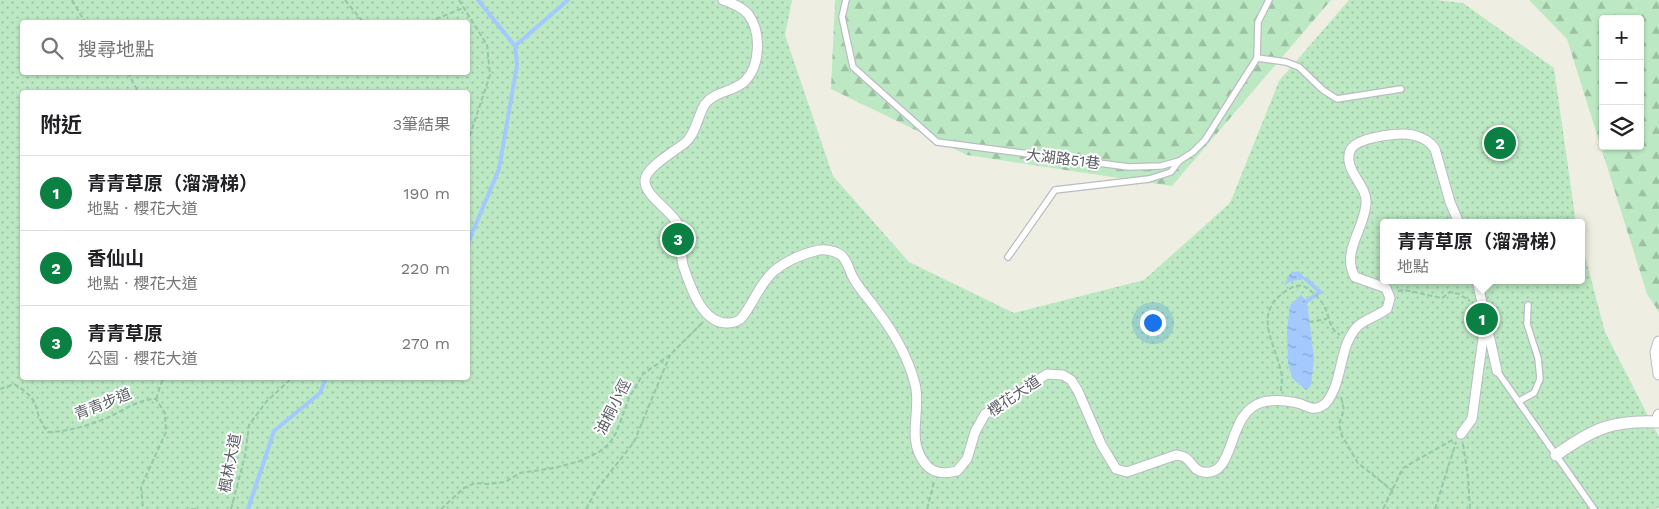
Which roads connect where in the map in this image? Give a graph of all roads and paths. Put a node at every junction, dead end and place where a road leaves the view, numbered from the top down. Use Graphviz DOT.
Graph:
graph roads {
  1 [pos="72,0"];
  2 [pos="345,0"];
  3 [pos="459,0"];
  4 [pos="723,0"];
  5 [pos="846,0"];
  6 [pos="1268,0"];
  7 [pos="463,8"];
  8 [pos="84,20"];
  9 [pos="361,20"];
  10 [pos="434,20"];
  11 [pos="1257,58"];
  12 [pos="130,75"];
  13 [pos="1401,89"];
  14 [pos="137,90"];
  15 [pos="470,135"];
  16 [pos="1179,160"];
  17 [pos="1457,219"];
  18 [pos="1008,257"];
  19 [pos="1478,284"];
  20 [pos="1388,293"];
  21 [pos="1528,304"];
  22 [pos="1483,312"];
  23 [pos="708,317"];
  24 [pos="1327,318"];
  25 [pos="1309,322"];
  26 [pos="1485,323"];
  27 [pos="1349,339"];
  28 [pos="1659,342"];
  29 [pos="670,355"];
  30 [pos="1497,372"];
  31 [pos="1659,374"];
  32 [pos="161,380"];
  33 [pos="290,380"];
  34 [pos="0,389"];
  35 [pos="1334,390"];
  36 [pos="156,400"];
  37 [pos="1281,400"];
  38 [pos="1519,402"];
  39 [pos="1659,416"];
  40 [pos="1461,434"];
  41 [pos="1556,455"];
  42 [pos="936,472"];
  43 [pos="1393,491"];
  44 [pos="143,509"];
  45 [pos="191,509"];
  46 [pos="198,509"];
  47 [pos="231,509"];
  48 [pos="441,509"];
  49 [pos="586,509"];
  50 [pos="927,509"];
  51 [pos="1383,509"];
  52 [pos="1435,509"];
  53 [pos="1470,509"];
  54 [pos="1594,509"];
  1 -- 8 [label="path"];
  2 -- 9 [label="path"];
  3 -- 7 [label="path"];
  4 -- 23 [label="street"];
  5 -- 16 [label="lane, 大湖路51巷"];
  6 -- 11 [label="lane"];
  7 -- 10 [label="path"];
  7 -- 15 [label="path"];
  11 -- 13 [label="lane"];
  11 -- 16 [label="lane, 大湖路51巷"];
  12 -- 14 [label="path"];
  16 -- 18 [label="lane"];
  17 -- 20 [label="street"];
  19 -- 22 [label="street"];
  20 -- 22 [label="path"];
  20 -- 27 [label="street, 櫻花大道"];
  21 -- 38 [label="lane"];
  22 -- 26 [label="street"];
  23 -- 29 [label="path, 油桐小徑"];
  23 -- 42 [label="street"];
  24 -- 25 [label="path"];
  24 -- 27 [label="path"];
  24 -- 37 [label="path"];
  26 -- 30 [label="street"];
  26 -- 40 [label="street"];
  27 -- 35 [label="street, 櫻花大道"];
  28 -- 31 [label="street"];
  29 -- 48 [label="path, 油桐小徑"];
  29 -- 49 [label="path"];
  30 -- 38 [label="lane"];
  32 -- 36 [label="path"];
  33 -- 47 [label="path, 楓林大道"];
  34 -- 36 [label="path, 青青步道"];
  35 -- 37 [label="street, 櫻花大道"];
  35 -- 43 [label="path"];
  36 -- 44 [label="path, 青青步道"];
  37 -- 42 [label="street, 櫻花大道"];
  38 -- 41 [label="lane"];
  39 -- 41 [label="street"];
  40 -- 43 [label="path"];
  40 -- 52 [label="path"];
  40 -- 53 [label="path"];
  41 -- 54 [label="lane"];
  42 -- 50 [label="path"];
  43 -- 51 [label="path"];
  45 -- 46 [label="path"];
}
